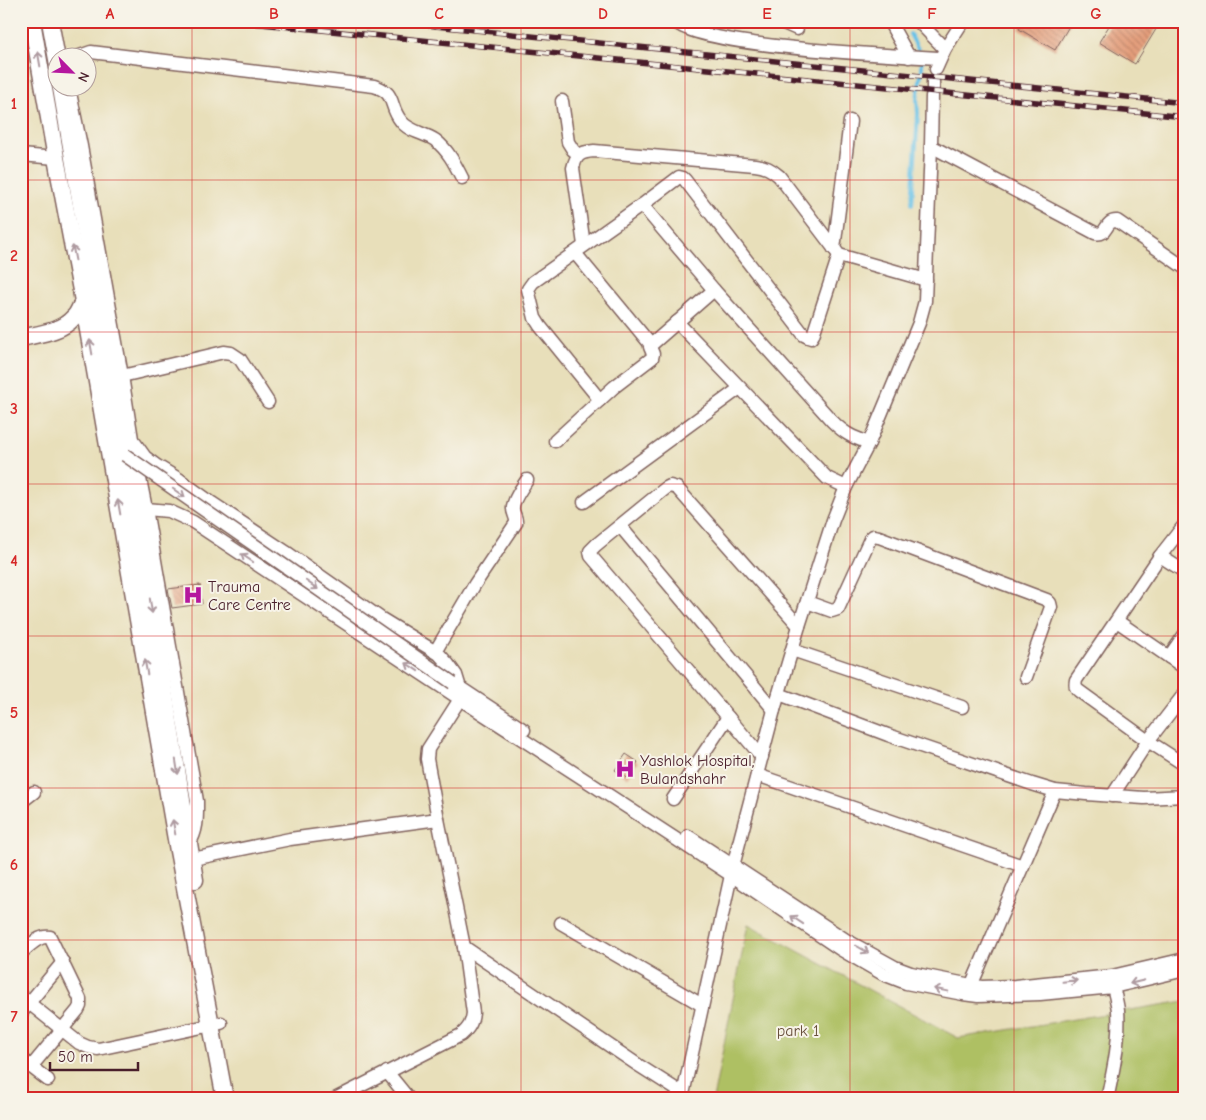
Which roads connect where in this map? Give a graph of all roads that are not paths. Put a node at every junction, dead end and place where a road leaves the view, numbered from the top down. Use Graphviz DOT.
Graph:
graph roads {
  1 [pos="32,21"];
  2 [pos="50,21"];
  3 [pos="675,21"];
  4 [pos="779,21"];
  5 [pos="889,21"];
  6 [pos="918,21"];
  7 [pos="964,21"];
  8 [pos="797,29"];
  9 [pos="55,48"];
  10 [pos="98,53"];
  11 [pos="909,57"];
  12 [pos="936,74"];
  13 [pos="63,98"];
  14 [pos="71,98"];
  15 [pos="562,101"];
  16 [pos="850,121"];
  17 [pos="931,146"];
  18 [pos="579,154"];
  19 [pos="21,155"];
  20 [pos="56,158"];
  21 [pos="462,178"];
  22 [pos="642,205"];
  23 [pos="579,249"];
  24 [pos="837,252"];
  25 [pos="1185,268"];
  26 [pos="926,280"];
  27 [pos="714,290"];
  28 [pos="83,301"];
  29 [pos="677,322"];
  30 [pos="21,338"];
  31 [pos="651,345"];
  32 [pos="122,376"];
  33 [pos="740,388"];
  34 [pos="600,400"];
  35 [pos="268,402"];
  36 [pos="132,439"];
  37 [pos="555,441"];
  38 [pos="868,443"];
  39 [pos="125,455"];
  40 [pos="527,480"];
  41 [pos="846,487"];
  42 [pos="584,502"];
  43 [pos="146,509"];
  44 [pos="1185,524"];
  45 [pos="620,526"];
  46 [pos="1160,556"];
  47 [pos="1185,572"];
  48 [pos="807,602"];
  49 [pos="1117,621"];
  50 [pos="799,626"];
  51 [pos="1185,634"];
  52 [pos="792,650"];
  53 [pos="435,652"];
  54 [pos="1168,657"];
  55 [pos="1185,668"];
  56 [pos="1026,677"];
  57 [pos="458,690"];
  58 [pos="1185,693"];
  59 [pos="779,694"];
  60 [pos="962,707"];
  61 [pos="774,710"];
  62 [pos="728,717"];
  63 [pos="1148,741"];
  64 [pos="762,757"];
  65 [pos="1185,765"];
  66 [pos="757,775"];
  67 [pos="1055,791"];
  68 [pos="34,792"];
  69 [pos="1112,796"];
  70 [pos="1185,796"];
  71 [pos="674,799"];
  72 [pos="21,802"];
  73 [pos="438,819"];
  74 [pos="187,855"];
  75 [pos="1023,866"];
  76 [pos="732,871"];
  77 [pos="561,923"];
  78 [pos="464,947"];
  79 [pos="22,950"];
  80 [pos="1185,959"];
  81 [pos="62,962"];
  82 [pos="1185,970"];
  83 [pos="971,986"];
  84 [pos="1114,987"];
  85 [pos="24,1004"];
  86 [pos="702,1006"];
  87 [pos="216,1024"];
  88 [pos="62,1029"];
  89 [pos="26,1063"];
  90 [pos="388,1072"];
  91 [pos="48,1080"];
  92 [pos="1108,1095"];
  93 [pos="682,1096"];
  94 [pos="225,1099"];
  95 [pos="234,1099"];
  96 [pos="335,1099"];
  97 [pos="409,1099"];
  20 -- 1 [label="main road, one-way"];
  2 -- 9 [label="main road"];
  3 -- 11 [label="street"];
  4 -- 8 [label="street"];
  5 -- 11 [label="street"];
  6 -- 12 [label="street"];
  7 -- 12 [label="street"];
  10 -- 21 [label="street"];
  11 -- 12 [label="street"];
  12 -- 17 [label="street"];
  13 -- 39 [label="main road"];
  14 -- 32 [label="street"];
  15 -- 18 [label="street"];
  16 -- 24 [label="street"];
  17 -- 25 [label="street"];
  17 -- 26 [label="street"];
  18 -- 23 [label="street"];
  18 -- 24 [label="street"];
  19 -- 20 [label="street"];
  28 -- 20 [label="main road, one-way"];
  22 -- 23 [label="street"];
  22 -- 24 [label="street"];
  22 -- 27 [label="street"];
  23 -- 31 [label="street"];
  23 -- 34 [label="street"];
  24 -- 26 [label="street"];
  26 -- 38 [label="street"];
  27 -- 29 [label="street"];
  27 -- 38 [label="street"];
  28 -- 30 [label="main road"];
  74 -- 28 [label="main road, one-way"];
  29 -- 31 [label="street"];
  29 -- 33 [label="street"];
  31 -- 34 [label="street"];
  32 -- 35 [label="street"];
  32 -- 36 [label="street"];
  33 -- 41 [label="street"];
  33 -- 42 [label="street"];
  34 -- 37 [label="street"];
  36 -- 43 [label="street"];
  36 -- 53 [label="street"];
  38 -- 41 [label="street"];
  39 -- 57 [label="street, one-way, bridge"];
  39 -- 74 [label="main road, one-way"];
  40 -- 53 [label="street"];
  41 -- 48 [label="street"];
  57 -- 43 [label="street, one-way"];
  43 -- 74 [label="street"];
  44 -- 46 [label="street"];
  45 -- 50 [label="street"];
  45 -- 61 [label="street"];
  45 -- 62 [label="street"];
  46 -- 47 [label="street"];
  46 -- 49 [label="street"];
  48 -- 50 [label="street"];
  48 -- 56 [label="street"];
  49 -- 54 [label="street"];
  49 -- 63 [label="street"];
  50 -- 52 [label="street"];
  51 -- 54 [label="street"];
  52 -- 59 [label="street"];
  52 -- 60 [label="street"];
  53 -- 57 [label="street"];
  54 -- 55 [label="street"];
  57 -- 73 [label="street"];
  57 -- 76 [label="street"];
  58 -- 63 [label="street"];
  59 -- 61 [label="street"];
  59 -- 67 [label="street"];
  61 -- 64 [label="street"];
  62 -- 64 [label="street"];
  62 -- 71 [label="street"];
  63 -- 65 [label="street"];
  63 -- 69 [label="street"];
  64 -- 66 [label="street"];
  66 -- 75 [label="street"];
  66 -- 76 [label="street"];
  67 -- 69 [label="street"];
  67 -- 75 [label="street"];
  68 -- 72 [label="street"];
  69 -- 70 [label="street"];
  73 -- 74 [label="street"];
  73 -- 78 [label="street"];
  74 -- 87 [label="main road"];
  75 -- 83 [label="street"];
  76 -- 83 [label="street, one-way"];
  84 -- 76 [label="street, one-way"];
  76 -- 86 [label="street"];
  77 -- 86 [label="street"];
  78 -- 90 [label="street"];
  78 -- 93 [label="street"];
  79 -- 81 [label="street"];
  83 -- 80 [label="street, one-way"];
  81 -- 85 [label="street"];
  81 -- 88 [label="street"];
  82 -- 84 [label="street, one-way"];
  84 -- 92 [label="street"];
  85 -- 88 [label="street"];
  86 -- 93 [label="street"];
  87 -- 88 [label="street"];
  87 -- 94 [label="main road"];
  87 -- 95 [label="main road"];
  88 -- 89 [label="street"];
  89 -- 91 [label="street"];
  90 -- 96 [label="street"];
  90 -- 97 [label="street"];
}
